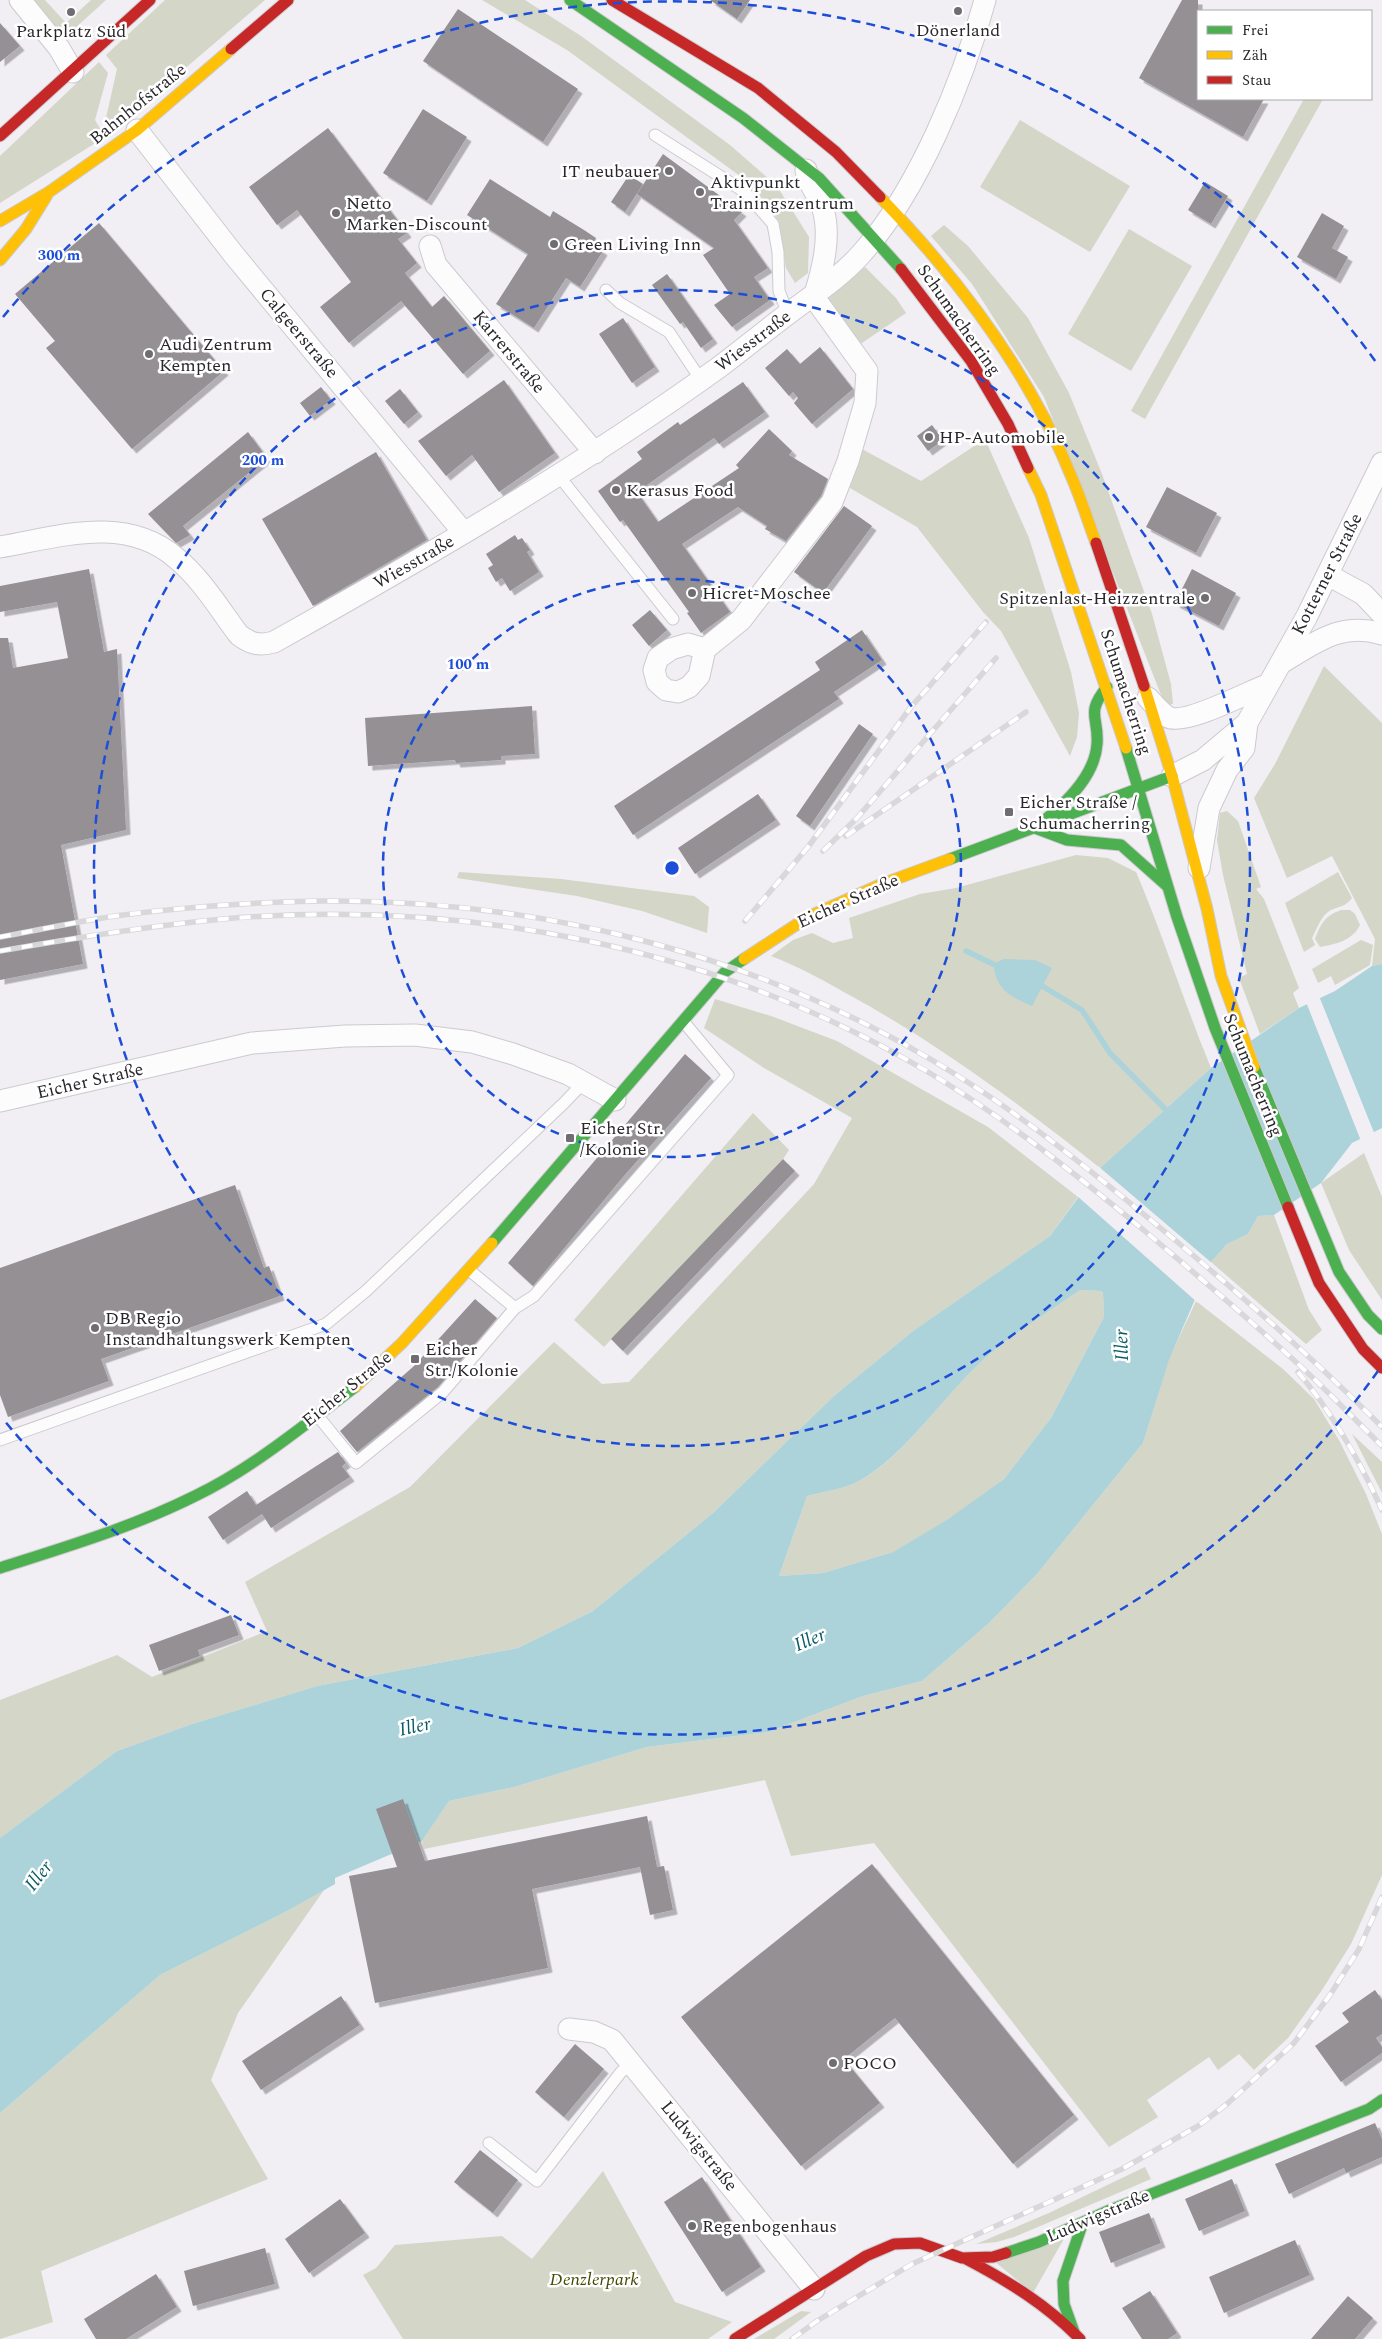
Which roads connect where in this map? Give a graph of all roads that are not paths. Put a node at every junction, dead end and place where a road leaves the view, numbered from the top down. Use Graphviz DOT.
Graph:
graph roads {
  1 [pos="20,0"];
  2 [pos="150,0"];
  3 [pos="288,0"];
  4 [pos="570,0"];
  5 [pos="612,0"];
  6 [pos="985,0"];
  7 [pos="73,72"];
  8 [pos="137,130"];
  9 [pos="655,135"];
  10 [pos="0,136"];
  11 [pos="806,168"];
  12 [pos="49,192"];
  13 [pos="894,210"];
  14 [pos="0,221"];
  15 [pos="874,239"];
  16 [pos="430,246"];
  17 [pos="0,260"];
  18 [pos="606,290"];
  19 [pos="814,295"];
  20 [pos="788,314"];
  21 [pos="701,380"];
  22 [pos="595,453"];
  23 [pos="1382,463"];
  24 [pos="559,476"];
  25 [pos="464,533"];
  26 [pos="0,547"];
  27 [pos="1328,575"];
  28 [pos="1382,614"];
  29 [pos="673,619"];
  30 [pos="1382,634"];
  31 [pos="705,649"];
  32 [pos="1281,663"];
  33 [pos="1269,684"];
  34 [pos="1107,687"];
  35 [pos="1148,698"];
  36 [pos="1247,723"];
  37 [pos="1172,776"];
  38 [pos="1138,788"];
  39 [pos="1035,828"];
  40 [pos="1198,873"];
  41 [pos="1167,886"];
  42 [pos="682,1020"];
  43 [pos="584,1082"];
  44 [pos="615,1100"];
  45 [pos="0,1101"];
  46 [pos="469,1270"];
  47 [pos="516,1308"];
  48 [pos="1382,1329"];
  49 [pos="1382,1368"];
  50 [pos="317,1415"];
  51 [pos="0,1440"];
  52 [pos="0,1568"];
  53 [pos="569,2029"];
  54 [pos="632,2064"];
  55 [pos="1382,2100"];
  56 [pos="489,2143"];
  57 [pos="1083,2222"];
  58 [pos="962,2258"];
  59 [pos="814,2289"];
  60 [pos="1077,2336"];
  61 [pos="735,2339"];
  1 -- 7 [label="street"];
  2 -- 7 [label="main road"];
  3 -- 8 [label="main road, Bahnhofstraße"];
  4 -- 11 [label="main road, Schumacherring"];
  5 -- 13 [label="main road, Schumacherring"];
  6 -- 13 [label="street, Wiesstraße"];
  7 -- 10 [label="main road"];
  8 -- 12 [label="main road, Bahnhofstraße"];
  8 -- 25 [label="street, Calgeerstraße"];
  9 -- 20 [label="lane"];
  11 -- 15 [label="main road, Schumacherring"];
  11 -- 19 [label="street"];
  12 -- 14 [label="main road, Bahnhofstraße"];
  12 -- 17 [label="main road"];
  13 -- 15 [label="street, Wiesstraße"];
  13 -- 35 [label="main road, Schumacherring"];
  15 -- 19 [label="street, Wiesstraße"];
  15 -- 34 [label="main road, Schumacherring"];
  16 -- 22 [label="street, Karrerstraße"];
  18 -- 21 [label="lane"];
  19 -- 20 [label="street, Wiesstraße"];
  19 -- 31 [label="street"];
  20 -- 21 [label="street, Wiesstraße"];
  21 -- 22 [label="street, Wiesstraße"];
  22 -- 24 [label="street, Wiesstraße"];
  23 -- 27 [label="street, Kotterner Straße"];
  24 -- 25 [label="street, Wiesstraße"];
  24 -- 29 [label="lane"];
  25 -- 26 [label="street, Wiesstraße"];
  27 -- 28 [label="street"];
  27 -- 32 [label="street, Kotterner Straße"];
  30 -- 32 [label="street"];
  32 -- 33 [label="street, Kotterner Straße"];
  33 -- 35 [label="street"];
  33 -- 36 [label="street, Kotterner Straße"];
  34 -- 38 [label="main road, Schumacherring"];
  34 -- 39 [label="main road"];
  35 -- 37 [label="main road, Schumacherring"];
  36 -- 37 [label="street, Kotterner Straße"];
  36 -- 40 [label="street, Kotterner Straße"];
  37 -- 38 [label="main road, Kotterner Straße"];
  37 -- 40 [label="main road, Schumacherring"];
  38 -- 39 [label="main road, Eicher Straße"];
  38 -- 41 [label="main road, Schumacherring"];
  39 -- 41 [label="main road"];
  39 -- 42 [label="main road, Eicher Straße"];
  40 -- 48 [label="main road, Schumacherring"];
  41 -- 49 [label="main road, Schumacherring"];
  42 -- 44 [label="main road, Eicher Straße"];
  42 -- 47 [label="lane"];
  43 -- 44 [label="street, Eicher Straße"];
  43 -- 45 [label="street, Eicher Straße"];
  43 -- 51 [label="lane"];
  44 -- 46 [label="main road, Eicher Straße"];
  46 -- 47 [label="lane"];
  46 -- 50 [label="main road, Eicher Straße"];
  47 -- 50 [label="lane"];
  50 -- 52 [label="main road, Eicher Straße"];
  53 -- 54 [label="street, Ludwigstraße"];
  54 -- 56 [label="lane"];
  54 -- 59 [label="street, Ludwigstraße"];
  55 -- 57 [label="main road, Ludwigstraße"];
  57 -- 58 [label="main road, Ludwigstraße"];
  57 -- 60 [label="main road"];
  58 -- 59 [label="main road, Ludwigstraße"];
  58 -- 60 [label="main road"];
  59 -- 61 [label="main road, Ludwigstraße"];
}
